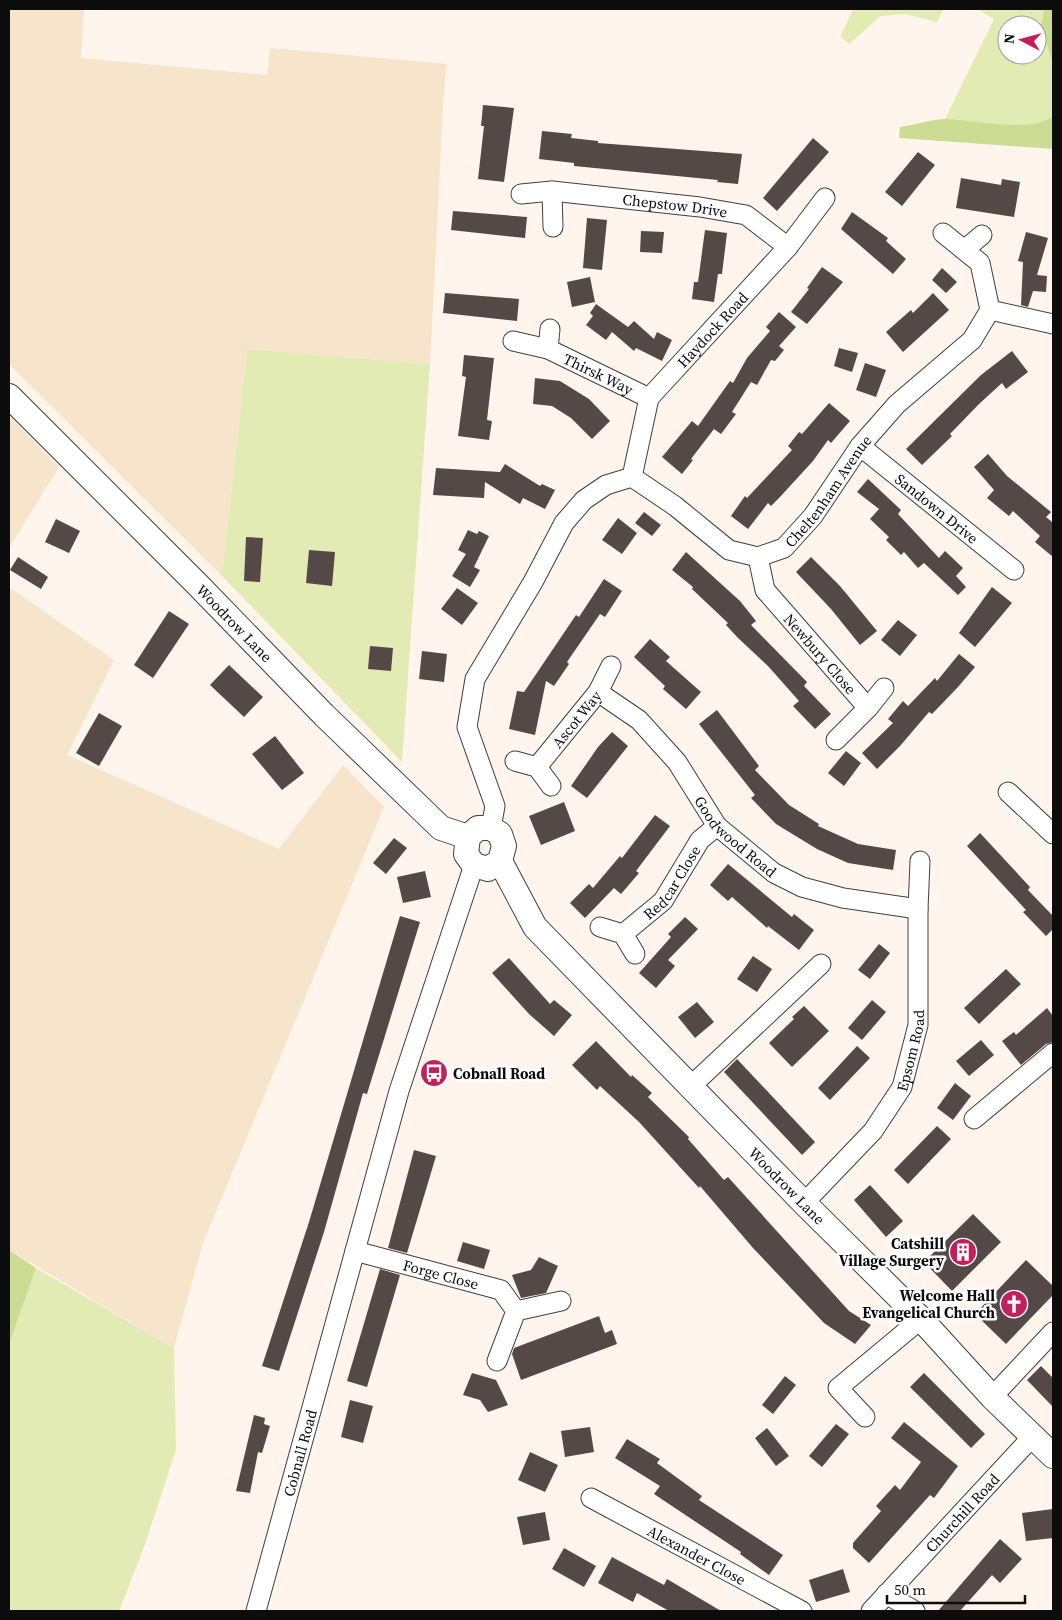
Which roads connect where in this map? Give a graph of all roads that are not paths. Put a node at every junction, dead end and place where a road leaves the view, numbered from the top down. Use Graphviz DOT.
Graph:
graph roads {
  1 [pos="552,191"];
  2 [pos="521,194"];
  3 [pos="825,198"];
  4 [pos="553,226"];
  5 [pos="943,233"];
  6 [pos="982,235"];
  7 [pos="788,247"];
  8 [pos="964,250"];
  9 [pos="990,310"];
  10 [pos="1053,324"];
  11 [pos="550,329"];
  12 [pos="513,341"];
  13 [pos="548,349"];
  14 [pos="9,396"];
  15 [pos="649,398"];
  16 [pos="860,446"];
  17 [pos="632,477"];
  18 [pos="758,557"];
  19 [pos="1014,570"];
  20 [pos="611,666"];
  21 [pos="884,688"];
  22 [pos="598,692"];
  23 [pos="868,708"];
  24 [pos="836,740"];
  25 [pos="515,761"];
  26 [pos="536,766"];
  27 [pos="551,786"];
  28 [pos="1008,792"];
  29 [pos="717,826"];
  30 [pos="491,828"];
  31 [pos="1053,834"];
  32 [pos="468,837"];
  33 [pos="500,861"];
  34 [pos="920,861"];
  35 [pos="474,865"];
  36 [pos="918,909"];
  37 [pos="600,927"];
  38 [pos="622,934"];
  39 [pos="635,954"];
  40 [pos="821,964"];
  41 [pos="1053,1053"];
  42 [pos="690,1087"];
  43 [pos="974,1119"];
  44 [pos="804,1203"];
  45 [pos="355,1251"];
  46 [pos="561,1301"];
  47 [pos="516,1311"];
  48 [pos="921,1319"];
  49 [pos="1053,1332"];
  50 [pos="497,1361"];
  51 [pos="992,1397"];
  52 [pos="865,1417"];
  53 [pos="1032,1437"];
  54 [pos="1053,1456"];
  55 [pos="591,1498"];
  56 [pos="886,1594"];
  57 [pos="256,1611"];
  58 [pos="802,1611"];
  59 [pos="871,1611"];
  60 [pos="915,1611"];
  1 -- 2 [label="street, Chepstow Drive"];
  1 -- 4 [label="street"];
  1 -- 7 [label="street, Chepstow Drive"];
  3 -- 7 [label="street, Haydock Road"];
  5 -- 8 [label="street"];
  6 -- 8 [label="street"];
  7 -- 15 [label="street, Haydock Road"];
  8 -- 9 [label="street"];
  9 -- 10 [label="street"];
  9 -- 16 [label="street, Cheltenham Avenue"];
  11 -- 13 [label="street, Thirsk Way"];
  12 -- 13 [label="street, Thirsk Way"];
  13 -- 15 [label="street, Thirsk Way"];
  14 -- 32 [label="street, Woodrow Lane"];
  15 -- 17 [label="street"];
  16 -- 18 [label="street, Cheltenham Avenue"];
  16 -- 19 [label="street, Sandown Drive"];
  17 -- 18 [label="street"];
  17 -- 30 [label="street"];
  18 -- 23 [label="street, Newbury Close"];
  20 -- 22 [label="street, Ascot Way"];
  21 -- 23 [label="street"];
  22 -- 26 [label="street, Ascot Way"];
  22 -- 29 [label="street, Goodwood Road"];
  23 -- 24 [label="street, Newbury Close"];
  25 -- 26 [label="street"];
  26 -- 27 [label="street"];
  28 -- 31 [label="street"];
  29 -- 36 [label="street, Goodwood Road"];
  29 -- 38 [label="street, Redcar Close"];
  30 -- 32 [label="street"];
  30 -- 33 [label="street"];
  32 -- 35 [label="street"];
  33 -- 35 [label="street"];
  33 -- 42 [label="street, Woodrow Lane"];
  34 -- 36 [label="street, Epsom Road"];
  35 -- 45 [label="street, Cobnall Road"];
  36 -- 44 [label="street, Epsom Road"];
  37 -- 38 [label="street"];
  38 -- 39 [label="street"];
  40 -- 42 [label="street"];
  41 -- 43 [label="street"];
  42 -- 44 [label="street, Woodrow Lane"];
  44 -- 48 [label="street, Woodrow Lane"];
  45 -- 47 [label="street, Forge Close"];
  45 -- 57 [label="street, Cobnall Road"];
  46 -- 47 [label="street"];
  47 -- 50 [label="street"];
  48 -- 51 [label="street, Woodrow Lane"];
  48 -- 52 [label="street"];
  49 -- 51 [label="street"];
  51 -- 53 [label="street, Woodrow Lane"];
  53 -- 54 [label="street, Woodrow Lane"];
  53 -- 56 [label="street, Churchill Road"];
  55 -- 58 [label="street, Alexander Close"];
  56 -- 59 [label="street, Churchill Road"];
  56 -- 60 [label="street"];
}
